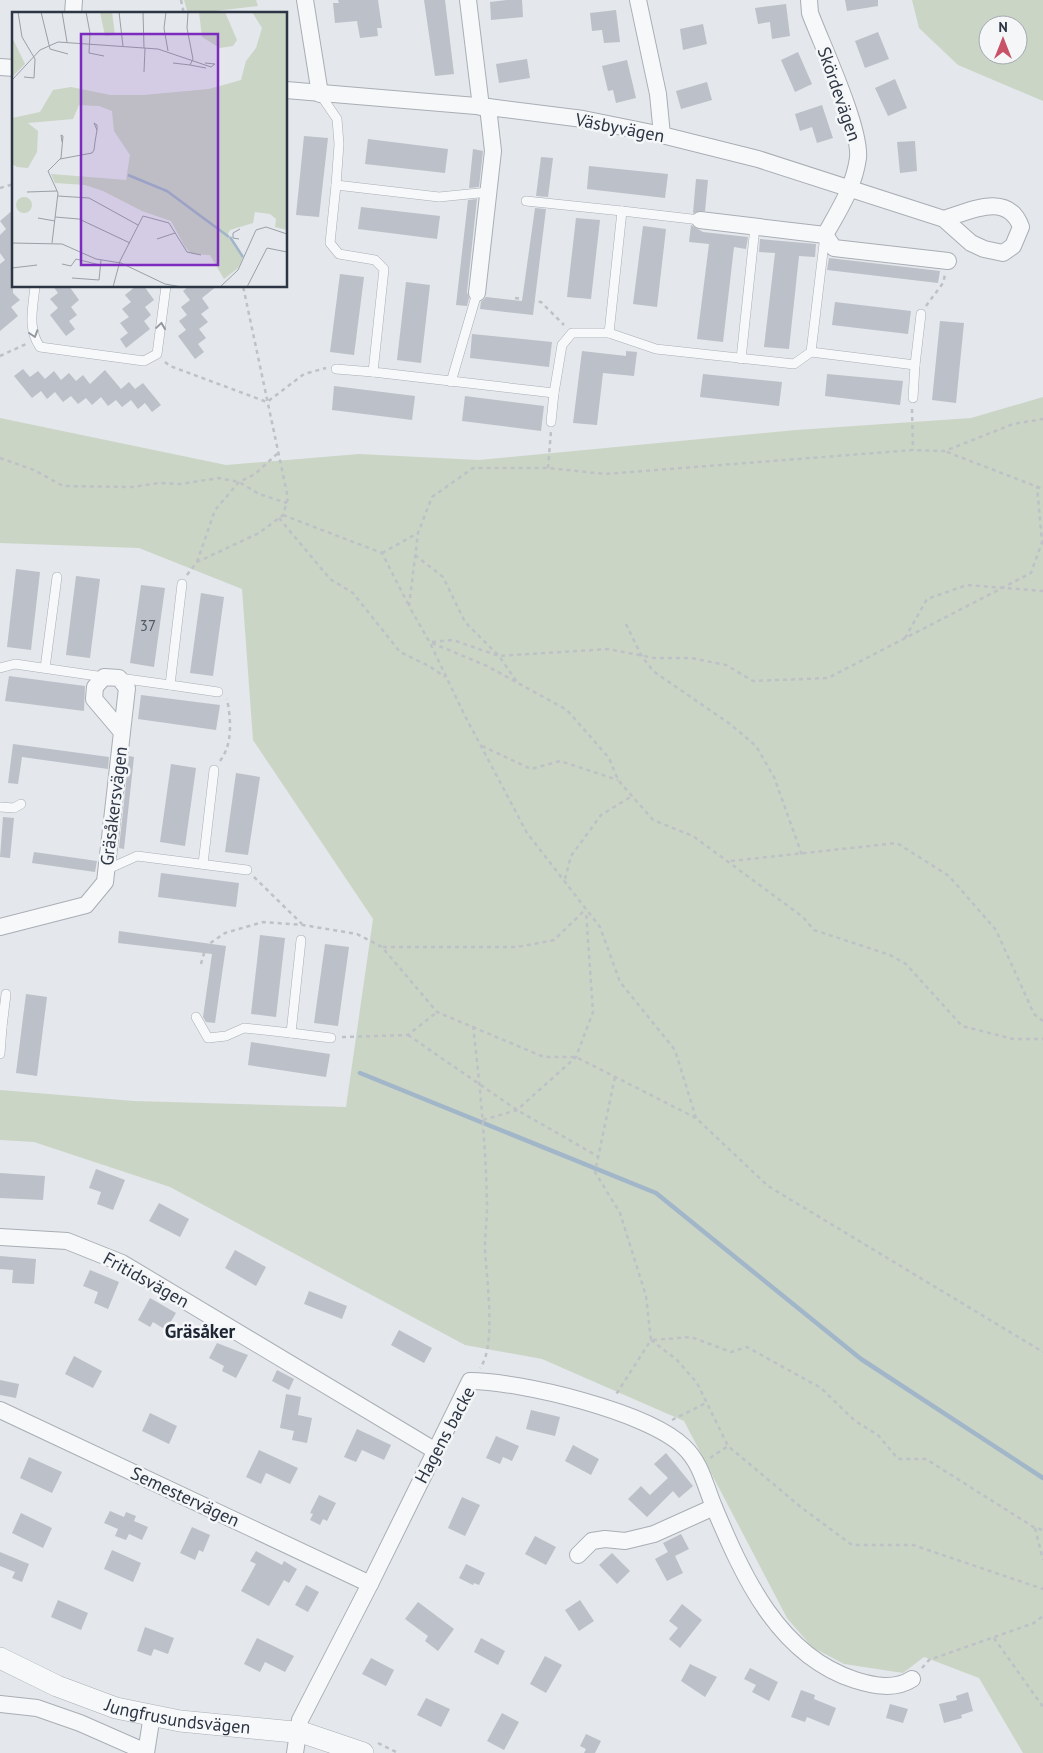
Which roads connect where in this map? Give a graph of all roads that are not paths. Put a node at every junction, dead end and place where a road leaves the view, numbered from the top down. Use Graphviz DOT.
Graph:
graph roads {
  1 [pos="305,0"];
  2 [pos="468,0"];
  3 [pos="638,0"];
  4 [pos="808,0"];
  5 [pos="288,90"];
  6 [pos="320,94"];
  7 [pos="484,107"];
  8 [pos="662,135"];
  9 [pos="336,185"];
  10 [pos="851,189"];
  11 [pos="488,192"];
  12 [pos="526,201"];
  13 [pos="622,211"];
  14 [pos="944,219"];
  15 [pos="700,220"];
  16 [pos="755,226"];
  17 [pos="826,235"];
  18 [pos="948,261"];
  19 [pos="35,288"];
  20 [pos="166,288"];
  21 [pos="476,293"];
  22 [pos="920,314"];
  23 [pos="608,333"];
  24 [pos="811,352"];
  25 [pos="741,359"];
  26 [pos="915,365"];
  27 [pos="336,369"];
  28 [pos="373,372"];
  29 [pos="451,382"];
  30 [pos="554,393"];
  31 [pos="913,398"];
  32 [pos="551,422"];
  33 [pos="56,577"];
  34 [pos="182,584"];
  35 [pos="0,668"];
  36 [pos="45,668"];
  37 [pos="111,677"];
  38 [pos="170,685"];
  39 [pos="218,692"];
  40 [pos="122,732"];
  41 [pos="214,770"];
  42 [pos="21,804"];
  43 [pos="0,806"];
  44 [pos="202,864"];
  45 [pos="106,870"];
  46 [pos="247,870"];
  47 [pos="0,927"];
  48 [pos="301,940"];
  49 [pos="6,994"];
  50 [pos="196,1017"];
  51 [pos="1,1027"];
  52 [pos="291,1033"];
  53 [pos="331,1038"];
  54 [pos="0,1054"];
  55 [pos="0,1237"];
  56 [pos="0,1410"];
  57 [pos="434,1450"];
  58 [pos="714,1507"];
  59 [pos="578,1555"];
  60 [pos="370,1584"];
  61 [pos="0,1658"];
  62 [pos="912,1678"];
  63 [pos="0,1704"];
  64 [pos="152,1715"];
  65 [pos="296,1743"];
  66 [pos="146,1752"];
  67 [pos="363,1753"];
  1 -- 6 [label="street"];
  2 -- 7 [label="street"];
  3 -- 8 [label="street"];
  4 -- 10 [label="street, Skördevägen"];
  5 -- 6 [label="street, Väsbyvägen"];
  6 -- 7 [label="street, Väsbyvägen"];
  6 -- 9 [label="lane"];
  7 -- 8 [label="street, Väsbyvägen"];
  7 -- 11 [label="street"];
  8 -- 10 [label="street, Väsbyvägen"];
  9 -- 11 [label="lane"];
  9 -- 28 [label="lane"];
  10 -- 14 [label="street, Väsbyvägen"];
  10 -- 17 [label="street, Skördevägen"];
  11 -- 21 [label="street"];
  12 -- 13 [label="lane"];
  13 -- 15 [label="lane"];
  13 -- 23 [label="lane"];
  15 -- 16 [label="street"];
  16 -- 17 [label="street"];
  16 -- 25 [label="lane"];
  17 -- 18 [label="street"];
  17 -- 24 [label="lane"];
  19 -- 20 [label="lane, one-way"];
  21 -- 29 [label="lane"];
  22 -- 26 [label="lane"];
  23 -- 25 [label="lane"];
  23 -- 30 [label="lane"];
  24 -- 25 [label="lane"];
  24 -- 26 [label="lane"];
  26 -- 31 [label="lane"];
  27 -- 28 [label="lane"];
  28 -- 29 [label="lane"];
  29 -- 30 [label="lane"];
  30 -- 32 [label="lane"];
  33 -- 36 [label="lane"];
  34 -- 38 [label="lane"];
  35 -- 36 [label="lane"];
  36 -- 37 [label="lane"];
  37 -- 38 [label="lane"];
  37 -- 40 [label="street, Gräsåkersvägen"];
  37 -- 40 [label="street, Gräsåkersvägen"];
  38 -- 39 [label="lane"];
  40 -- 45 [label="street, Gräsåkersvägen"];
  41 -- 44 [label="lane"];
  42 -- 43 [label="lane"];
  44 -- 45 [label="lane"];
  44 -- 46 [label="lane"];
  45 -- 47 [label="street, Gräsåkersvägen"];
  48 -- 52 [label="lane"];
  49 -- 51 [label="lane"];
  50 -- 52 [label="lane"];
  51 -- 54 [label="lane"];
  52 -- 53 [label="lane"];
  55 -- 57 [label="street, Fritidsvägen"];
  56 -- 60 [label="street, Semestervägen"];
  57 -- 58 [label="street, Hagens backe"];
  57 -- 60 [label="street, Hagens backe"];
  58 -- 59 [label="street"];
  58 -- 62 [label="street, Hagens backe"];
  60 -- 65 [label="street, Hagens backe"];
  61 -- 64 [label="street, Jungfrusundsvägen"];
  63 -- 66 [label="street"];
  64 -- 65 [label="street, Jungfrusundsvägen"];
  64 -- 66 [label="street"];
  65 -- 67 [label="street, Jungfrusundsvägen"];
}
